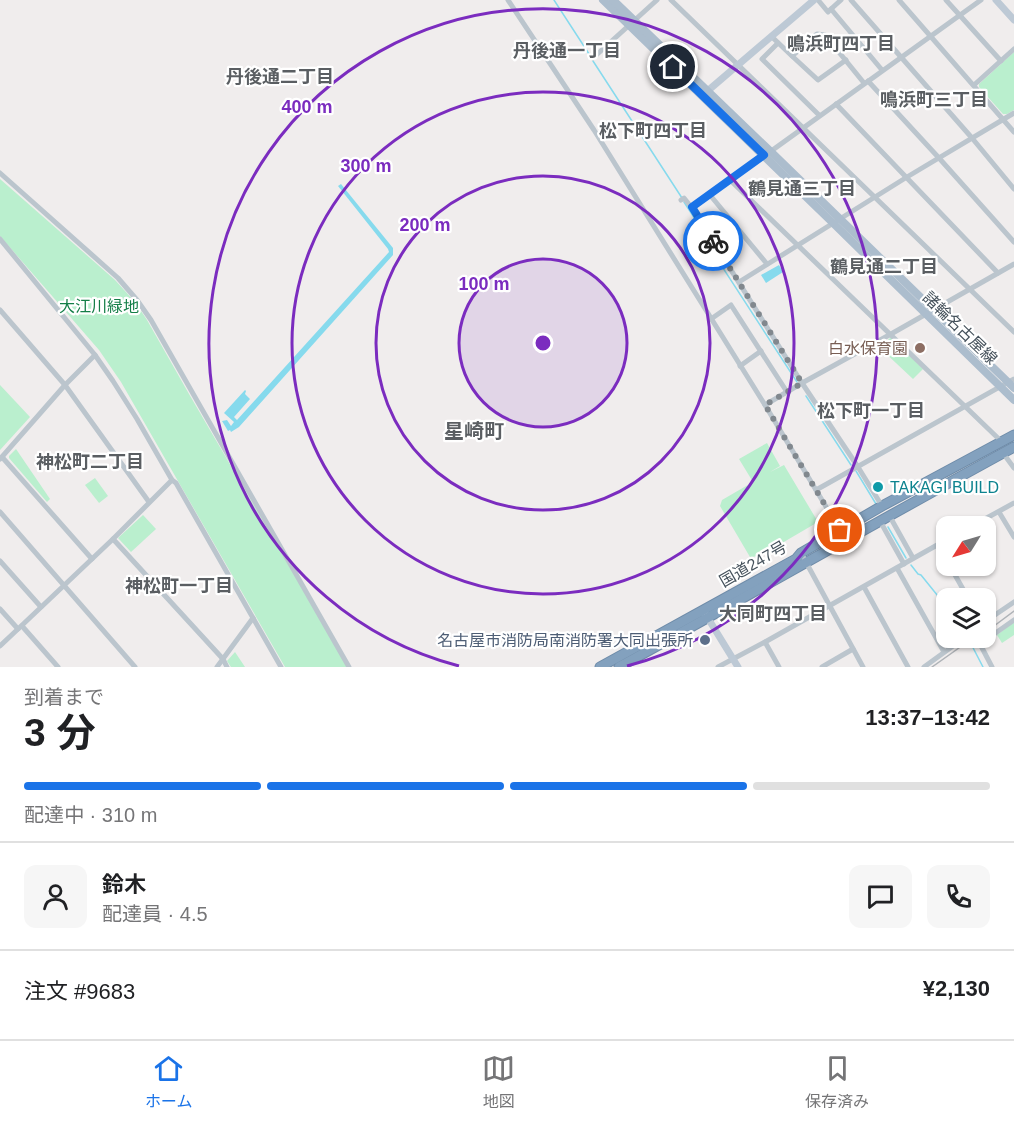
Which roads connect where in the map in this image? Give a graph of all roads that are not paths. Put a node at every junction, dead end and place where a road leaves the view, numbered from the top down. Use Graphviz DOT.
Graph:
graph roads {
  1 [pos="508,0"];
  2 [pos="603,0"];
  3 [pos="613,0"];
  4 [pos="657,0"];
  5 [pos="671,0"];
  6 [pos="816,0"];
  7 [pos="841,0"];
  8 [pos="851,0"];
  9 [pos="899,0"];
  10 [pos="946,0"];
  11 [pos="981,0"];
  12 [pos="996,0"];
  13 [pos="831,9"];
  14 [pos="960,15"];
  15 [pos="1014,20"];
  16 [pos="632,23"];
  17 [pos="771,36"];
  18 [pos="930,36"];
  19 [pos="778,43"];
  20 [pos="1014,49"];
  21 [pos="792,56"];
  22 [pos="901,57"];
  23 [pos="593,58"];
  24 [pos="846,60"];
  25 [pos="1001,61"];
  26 [pos="737,64"];
  27 [pos="882,70"];
  28 [pos="866,82"];
  29 [pos="974,85"];
  30 [pos="704,93"];
  31 [pos="836,104"];
  32 [pos="1014,113"];
  33 [pos="819,115"];
  34 [pos="1005,119"];
  35 [pos="802,128"];
  36 [pos="1014,132"];
  37 [pos="972,138"];
  38 [pos="767,153"];
  39 [pos="939,158"];
  40 [pos="0,173"];
  41 [pos="907,177"];
  42 [pos="730,180"];
  43 [pos="1014,189"];
  44 [pos="710,195"];
  45 [pos="874,197"];
  46 [pos="682,199"];
  47 [pos="692,207"];
  48 [pos="838,221"];
  49 [pos="0,239"];
  50 [pos="1014,242"];
  51 [pos="798,244"];
  52 [pos="767,264"];
  53 [pos="1014,264"];
  54 [pos="998,273"];
  55 [pos="739,282"];
  56 [pos="969,289"];
  57 [pos="0,310"];
  58 [pos="930,311"];
  59 [pos="711,319"];
  60 [pos="1014,332"];
  61 [pos="891,334"];
  62 [pos="760,351"];
  63 [pos="95,355"];
  64 [pos="740,366"];
  65 [pos="802,383"];
  66 [pos="1012,383"];
  67 [pos="65,385"];
  68 [pos="1000,387"];
  69 [pos="787,392"];
  70 [pos="1014,400"];
  71 [pos="765,405"];
  72 [pos="965,408"];
  73 [pos="1014,435"];
  74 [pos="1002,442"];
  75 [pos="1014,447"];
  76 [pos="1004,453"];
  77 [pos="1,458"];
  78 [pos="858,467"];
  79 [pos="1014,468"];
  80 [pos="172,480"];
  81 [pos="816,490"];
  82 [pos="149,502"];
  83 [pos="1014,503"];
  84 [pos="882,506"];
  85 [pos="0,512"];
  86 [pos="999,512"];
  87 [pos="889,516"];
  88 [pos="991,516"];
  89 [pos="879,520"];
  90 [pos="840,530"];
  91 [pos="1014,537"];
  92 [pos="113,539"];
  93 [pos="936,546"];
  94 [pos="801,553"];
  95 [pos="913,558"];
  96 [pos="92,559"];
  97 [pos="0,561"];
  98 [pos="807,563"];
  99 [pos="904,564"];
  100 [pos="897,568"];
  101 [pos="64,586"];
  102 [pos="864,587"];
  103 [pos="1014,602"];
  104 [pos="829,606"];
  105 [pos="41,608"];
  106 [pos="0,609"];
  107 [pos="706,614"];
  108 [pos="996,614"];
  109 [pos="253,618"];
  110 [pos="1014,620"];
  111 [pos="20,627"];
  112 [pos="765,642"];
  113 [pos="0,646"];
  114 [pos="950,648"];
  115 [pos="853,649"];
  116 [pos="944,652"];
  117 [pos="733,658"];
  118 [pos="223,659"];
  119 [pos="626,666"];
  120 [pos="58,667"];
  121 [pos="135,667"];
  122 [pos="217,667"];
  123 [pos="227,667"];
  124 [pos="281,667"];
  125 [pos="349,667"];
  126 [pos="600,667"];
  127 [pos="718,667"];
  128 [pos="738,667"];
  129 [pos="779,667"];
  130 [pos="822,667"];
  131 [pos="863,667"];
  132 [pos="908,667"];
  133 [pos="924,667"];
  134 [pos="992,667"];
  1 -- 59 [label="street"];
  2 -- 16 [label="main road, 諸輪名古屋線"];
  3 -- 16 [label="main road, 諸輪名古屋線"];
  4 -- 16 [label="street"];
  5 -- 26 [label="street"];
  6 -- 13 [label="street"];
  6 -- 17 [label="street"];
  7 -- 13 [label="street"];
  8 -- 22 [label="street"];
  9 -- 18 [label="street"];
  10 -- 14 [label="street"];
  11 -- 14 [label="street"];
  12 -- 15 [label="street"];
  13 -- 27 [label="street"];
  14 -- 18 [label="street"];
  14 -- 25 [label="street"];
  16 -- 23 [label="street"];
  16 -- 30 [label="main road, 諸輪名古屋線"];
  17 -- 19 [label="street"];
  17 -- 26 [label="street"];
  18 -- 22 [label="street"];
  18 -- 29 [label="street"];
  19 -- 21 [label="street"];
  19 -- 33 [label="street"];
  20 -- 25 [label="street"];
  21 -- 24 [label="street"];
  21 -- 24 [label="street"];
  22 -- 27 [label="street"];
  22 -- 37 [label="street"];
  24 -- 28 [label="street"];
  25 -- 29 [label="street"];
  26 -- 30 [label="street"];
  26 -- 35 [label="street"];
  27 -- 28 [label="street"];
  28 -- 31 [label="street"];
  28 -- 39 [label="street"];
  29 -- 34 [label="street"];
  30 -- 38 [label="main road, 諸輪名古屋線"];
  31 -- 33 [label="street"];
  31 -- 41 [label="street"];
  32 -- 34 [label="street"];
  33 -- 35 [label="street"];
  34 -- 36 [label="street"];
  34 -- 37 [label="street"];
  35 -- 38 [label="street"];
  35 -- 45 [label="street"];
  37 -- 39 [label="street"];
  37 -- 43 [label="street"];
  38 -- 42 [label="street"];
  38 -- 48 [label="main road, 諸輪名古屋線"];
  39 -- 41 [label="street"];
  39 -- 50 [label="street"];
  40 -- 125 [label="street"];
  41 -- 45 [label="street"];
  41 -- 54 [label="street"];
  42 -- 44 [label="street"];
  42 -- 51 [label="street"];
  44 -- 47 [label="street"];
  44 -- 52 [label="street"];
  45 -- 48 [label="street"];
  45 -- 56 [label="street"];
  46 -- 47 [label="street"];
  47 -- 55 [label="street"];
  48 -- 51 [label="street"];
  48 -- 58 [label="main road, 諸輪名古屋線"];
  49 -- 63 [label="street"];
  51 -- 52 [label="street"];
  51 -- 61 [label="street"];
  52 -- 55 [label="street"];
  53 -- 54 [label="street"];
  54 -- 56 [label="street"];
  55 -- 65 [label="street"];
  56 -- 58 [label="street"];
  56 -- 60 [label="street"];
  57 -- 67 [label="street"];
  58 -- 61 [label="street"];
  58 -- 66 [label="main road, 諸輪名古屋線"];
  58 -- 68 [label="main road, 諸輪名古屋線"];
  59 -- 62 [label="street"];
  59 -- 64 [label="street"];
  61 -- 65 [label="street"];
  61 -- 72 [label="street"];
  62 -- 64 [label="street"];
  62 -- 69 [label="street"];
  63 -- 67 [label="street"];
  63 -- 80 [label="street"];
  64 -- 71 [label="street"];
  65 -- 69 [label="street"];
  65 -- 78 [label="street"];
  66 -- 68 [label="street"];
  67 -- 77 [label="street"];
  67 -- 82 [label="street"];
  68 -- 70 [label="main road, 諸輪名古屋線"];
  68 -- 72 [label="street"];
  69 -- 71 [label="street"];
  71 -- 81 [label="street"];
  72 -- 74 [label="street"];
  72 -- 78 [label="street"];
  73 -- 74 [label="highway, 国道247号"];
  74 -- 84 [label="highway, 国道247号"];
  75 -- 76 [label="highway, 国道247号"];
  76 -- 79 [label="street"];
  76 -- 87 [label="highway, 国道247号"];
  77 -- 96 [label="street"];
  78 -- 81 [label="street"];
  78 -- 84 [label="street"];
  80 -- 82 [label="street"];
  80 -- 109 [label="street"];
  81 -- 90 [label="street"];
  82 -- 92 [label="street"];
  83 -- 86 [label="street"];
  84 -- 90 [label="highway, 国道247号"];
  85 -- 101 [label="street"];
  86 -- 88 [label="street"];
  86 -- 91 [label="street"];
  87 -- 89 [label="highway, 国道247号"];
  87 -- 95 [label="street"];
  89 -- 98 [label="highway, 国道247号"];
  89 -- 99 [label="street"];
  90 -- 94 [label="highway, 国道247号"];
  92 -- 96 [label="street"];
  92 -- 118 [label="street"];
  93 -- 95 [label="street"];
  94 -- 98 [label="street"];
  94 -- 107 [label="highway, 国道247号"];
  95 -- 99 [label="street"];
  96 -- 101 [label="street"];
  97 -- 105 [label="street"];
  98 -- 104 [label="street"];
  98 -- 107 [label="highway, 国道247号"];
  99 -- 100 [label="street"];
  100 -- 102 [label="street"];
  100 -- 116 [label="street"];
  101 -- 105 [label="street"];
  101 -- 121 [label="street"];
  102 -- 104 [label="street"];
  102 -- 132 [label="street"];
  103 -- 108 [label="street"];
  104 -- 112 [label="street"];
  104 -- 115 [label="street"];
  105 -- 111 [label="street"];
  106 -- 111 [label="street"];
  107 -- 117 [label="street"];
  107 -- 119 [label="highway, 国道247号"];
  107 -- 126 [label="highway, 国道247号"];
  109 -- 118 [label="street"];
  109 -- 124 [label="street"];
  110 -- 134 [label="street"];
  111 -- 113 [label="street"];
  111 -- 120 [label="street"];
  112 -- 117 [label="street"];
  112 -- 129 [label="street"];
  114 -- 116 [label="street"];
  115 -- 130 [label="street"];
  115 -- 131 [label="street"];
  116 -- 133 [label="street"];
  117 -- 127 [label="street"];
  117 -- 128 [label="street"];
  118 -- 122 [label="street"];
  118 -- 123 [label="street"];
}
